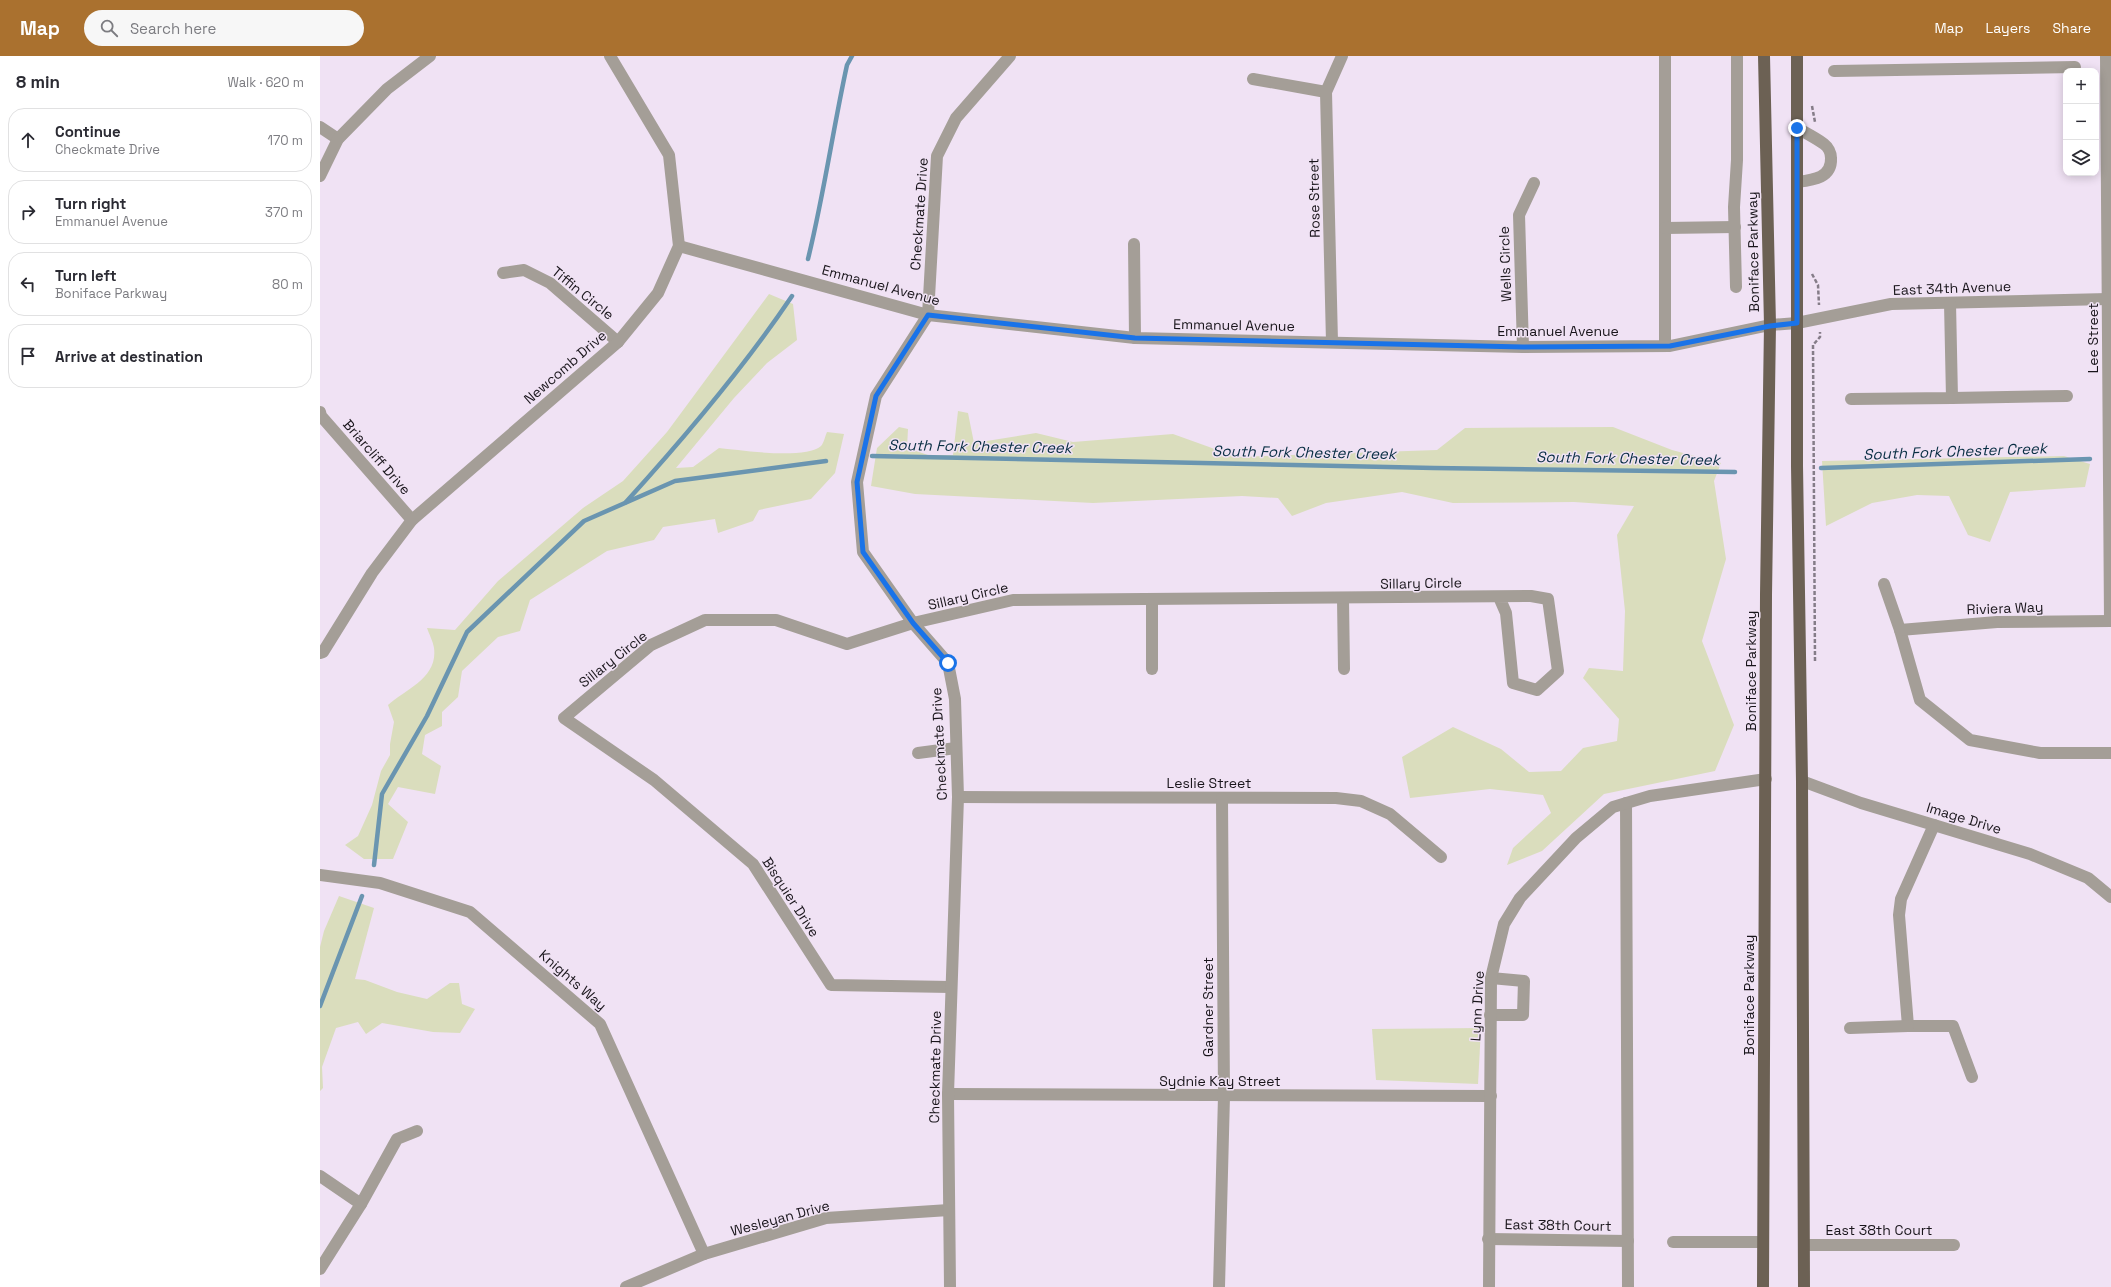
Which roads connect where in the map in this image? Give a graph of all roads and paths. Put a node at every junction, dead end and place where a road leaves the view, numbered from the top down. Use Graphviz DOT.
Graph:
graph roads {
  1 [pos="430,56"];
  2 [pos="610,56"];
  3 [pos="1010,56"];
  4 [pos="1342,56"];
  5 [pos="1665,56"];
  6 [pos="1737,56"];
  7 [pos="1764,56"];
  8 [pos="1797,56"];
  9 [pos="2106,56"];
  10 [pos="1956,62"];
  11 [pos="2075,66"];
  12 [pos="1834,71"];
  13 [pos="1253,79"];
  14 [pos="2108,84"];
  15 [pos="1326,92"];
  16 [pos="320,127"];
  17 [pos="1797,128"];
  18 [pos="338,139"];
  19 [pos="320,176"];
  20 [pos="1797,182"];
  21 [pos="1534,183"];
  22 [pos="1734,227"];
  23 [pos="1665,228"];
  24 [pos="1134,244"];
  25 [pos="679,246"];
  26 [pos="503,273"];
  27 [pos="1736,287"];
  28 [pos="2108,299"];
  29 [pos="1950,304"];
  30 [pos="928,315"];
  31 [pos="1797,323"];
  32 [pos="1770,326"];
  33 [pos="1135,338"];
  34 [pos="618,342"];
  35 [pos="1332,342"];
  36 [pos="1665,346"];
  37 [pos="1523,347"];
  38 [pos="2067,396"];
  39 [pos="1952,398"];
  40 [pos="1851,399"];
  41 [pos="320,415"];
  42 [pos="2110,490"];
  43 [pos="412,520"];
  44 [pos="1884,584"];
  45 [pos="1499,597"];
  46 [pos="1152,599"];
  47 [pos="1343,599"];
  48 [pos="2111,621"];
  49 [pos="913,623"];
  50 [pos="1900,630"];
  51 [pos="320,653"];
  52 [pos="1152,669"];
  53 [pos="1344,669"];
  54 [pos="564,718"];
  55 [pos="956,748"];
  56 [pos="918,753"];
  57 [pos="2111,753"];
  58 [pos="1766,779"];
  59 [pos="1802,781"];
  60 [pos="958,797"];
  61 [pos="1222,798"];
  62 [pos="1626,803"];
  63 [pos="1934,825"];
  64 [pos="1441,857"];
  65 [pos="320,875"];
  66 [pos="2111,897"];
  67 [pos="1491,978"];
  68 [pos="951,987"];
  69 [pos="1490,1015"];
  70 [pos="1908,1026"];
  71 [pos="1850,1028"];
  72 [pos="1972,1077"];
  73 [pos="948,1094"];
  74 [pos="1224,1096"];
  75 [pos="1491,1096"];
  76 [pos="417,1131"];
  77 [pos="320,1176"];
  78 [pos="361,1204"];
  79 [pos="949,1210"];
  80 [pos="1488,1239"];
  81 [pos="1628,1241"];
  82 [pos="1673,1242"];
  83 [pos="1762,1242"];
  84 [pos="1804,1245"];
  85 [pos="1954,1245"];
  86 [pos="704,1254"];
  87 [pos="320,1269"];
  88 [pos="626,1287"];
  89 [pos="950,1287"];
  90 [pos="1219,1287"];
  91 [pos="1489,1287"];
  92 [pos="1628,1287"];
  93 [pos="1763,1287"];
  94 [pos="1804,1287"];
  1 -- 18 [label="street"];
  2 -- 25 [label="street"];
  3 -- 30 [label="street, Checkmate Drive"];
  4 -- 15 [label="street, Rose Street"];
  5 -- 23 [label="street"];
  6 -- 22 [label="street"];
  7 -- 32 [label="main road, Boniface Parkway"];
  8 -- 17 [label="main road"];
  9 -- 14 [label="street, Lee Street"];
  10 -- 11 [label="street"];
  10 -- 12 [label="street"];
  13 -- 15 [label="street"];
  14 -- 28 [label="street, Lee Street"];
  15 -- 35 [label="street, Rose Street"];
  16 -- 18 [label="street"];
  17 -- 20 [label="main road"];
  17 -- 20 [label="street"];
  18 -- 19 [label="street"];
  20 -- 31 [label="main road"];
  21 -- 37 [label="street, Wells Circle"];
  22 -- 23 [label="street"];
  22 -- 27 [label="street"];
  23 -- 36 [label="street"];
  24 -- 33 [label="street"];
  25 -- 30 [label="street, Emmanuel Avenue"];
  25 -- 34 [label="street, Newcomb Drive"];
  26 -- 34 [label="street, Tiffin Circle"];
  28 -- 29 [label="street, East 34th Avenue"];
  28 -- 42 [label="street, Lee Street"];
  29 -- 31 [label="street, East 34th Avenue"];
  29 -- 39 [label="street"];
  30 -- 33 [label="street, Emmanuel Avenue"];
  30 -- 49 [label="street, Checkmate Drive"];
  31 -- 32 [label="street, Emmanuel Avenue"];
  31 -- 59 [label="main road"];
  32 -- 36 [label="street, Emmanuel Avenue"];
  32 -- 58 [label="main road, Boniface Parkway"];
  33 -- 35 [label="street, Emmanuel Avenue"];
  34 -- 43 [label="street, Newcomb Drive"];
  35 -- 37 [label="street, Emmanuel Avenue"];
  36 -- 37 [label="street, Emmanuel Avenue"];
  38 -- 39 [label="street"];
  39 -- 40 [label="street"];
  41 -- 43 [label="street, Briarcliff Drive"];
  42 -- 48 [label="street, Lee Street"];
  43 -- 51 [label="street, Newcomb Drive"];
  44 -- 50 [label="street"];
  45 -- 45 [label="street, Sillary Circle"];
  45 -- 47 [label="street, Sillary Circle"];
  46 -- 47 [label="street, Sillary Circle"];
  46 -- 49 [label="street, Sillary Circle"];
  46 -- 52 [label="street"];
  47 -- 53 [label="street"];
  48 -- 50 [label="street, Riviera Way"];
  49 -- 54 [label="street, Sillary Circle"];
  49 -- 55 [label="street, Checkmate Drive"];
  50 -- 57 [label="street"];
  54 -- 68 [label="street, Bisquier Drive"];
  55 -- 56 [label="street"];
  55 -- 60 [label="street, Checkmate Drive"];
  58 -- 62 [label="street, Lynn Drive"];
  58 -- 83 [label="main road, Boniface Parkway"];
  59 -- 63 [label="street, Image Drive"];
  59 -- 84 [label="main road"];
  60 -- 61 [label="street, Leslie Street"];
  60 -- 68 [label="street, Checkmate Drive"];
  61 -- 64 [label="street, Leslie Street"];
  61 -- 74 [label="street, Gardner Street"];
  62 -- 67 [label="street, Lynn Drive"];
  62 -- 81 [label="street"];
  63 -- 66 [label="street, Image Drive"];
  63 -- 70 [label="street"];
  65 -- 86 [label="street, Knights Way"];
  67 -- 69 [label="street, Lynn Drive"];
  67 -- 69 [label="street"];
  68 -- 73 [label="street, Checkmate Drive"];
  69 -- 75 [label="street, Lynn Drive"];
  70 -- 71 [label="street"];
  70 -- 72 [label="street"];
  73 -- 74 [label="street, Sydnie Kay Street"];
  73 -- 79 [label="street, Checkmate Drive"];
  74 -- 75 [label="street, Sydnie Kay Street"];
  74 -- 90 [label="street, Gardner Street"];
  75 -- 80 [label="street, Lynn Drive"];
  76 -- 78 [label="street"];
  77 -- 78 [label="street"];
  78 -- 87 [label="street"];
  79 -- 86 [label="street, Wesleyan Drive"];
  79 -- 89 [label="street, Checkmate Drive"];
  80 -- 81 [label="street, East 38th Court"];
  80 -- 91 [label="street, Lynn Drive"];
  81 -- 92 [label="street"];
  82 -- 83 [label="street"];
  83 -- 93 [label="main road, Boniface Parkway"];
  84 -- 85 [label="street, East 38th Court"];
  84 -- 94 [label="main road"];
  86 -- 88 [label="street, Wesleyan Drive"];
}
